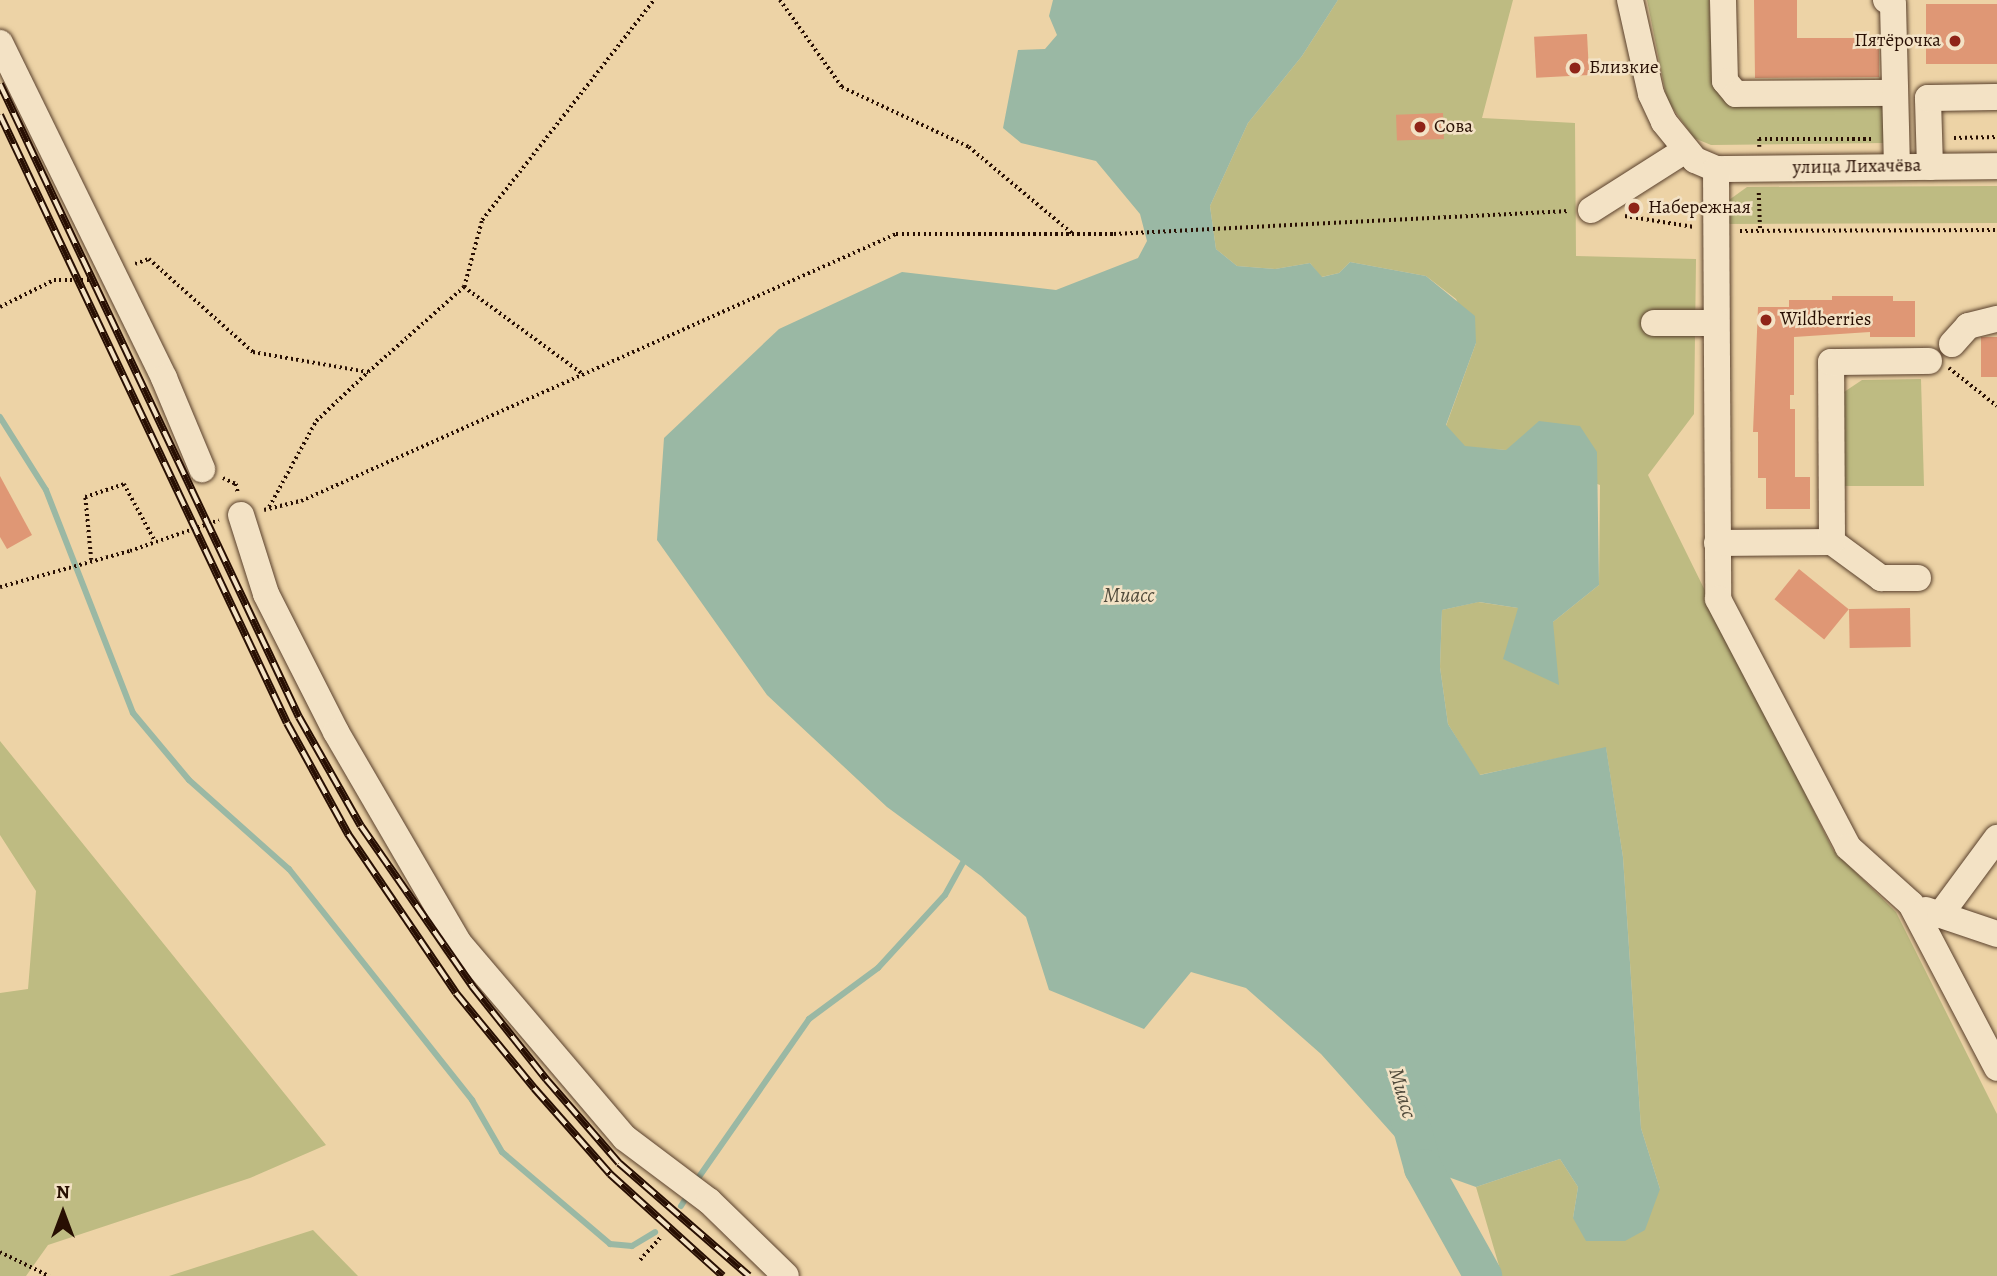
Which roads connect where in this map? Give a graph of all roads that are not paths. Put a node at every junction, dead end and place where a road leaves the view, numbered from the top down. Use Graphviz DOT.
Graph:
graph roads {
  1 [pos="1630,0"];
  2 [pos="1723,0"];
  3 [pos="1886,0"];
  4 [pos="0,43"];
  5 [pos="1895,93"];
  6 [pos="1997,97"];
  7 [pos="1684,151"];
  8 [pos="1997,166"];
  9 [pos="1896,167"];
  10 [pos="1930,167"];
  11 [pos="1716,169"];
  12 [pos="1591,210"];
  13 [pos="1997,319"];
  14 [pos="1654,323"];
  15 [pos="1716,323"];
  16 [pos="1952,344"];
  17 [pos="1929,361"];
  18 [pos="202,469"];
  19 [pos="242,515"];
  20 [pos="1832,542"];
  21 [pos="1717,543"];
  22 [pos="1918,578"];
  23 [pos="1997,838"];
  24 [pos="1911,904"];
  25 [pos="1940,915"];
  26 [pos="1997,934"];
  27 [pos="1997,1068"];
  28 [pos="786,1276"];
  1 -- 7 [label="street"];
  2 -- 5 [label="street"];
  3 -- 5 [label="street"];
  4 -- 18 [label="street"];
  5 -- 9 [label="street"];
  6 -- 10 [label="street"];
  7 -- 11 [label="street"];
  7 -- 12 [label="street"];
  8 -- 10 [label="street, улица Лихачёва"];
  9 -- 10 [label="street, улица Лихачёва"];
  9 -- 11 [label="street, улица Лихачёва"];
  11 -- 15 [label="street"];
  13 -- 16 [label="street"];
  14 -- 15 [label="street"];
  15 -- 21 [label="street"];
  17 -- 20 [label="street"];
  19 -- 28 [label="street"];
  20 -- 21 [label="street"];
  20 -- 22 [label="street"];
  21 -- 24 [label="street"];
  23 -- 25 [label="street"];
  24 -- 25 [label="street"];
  24 -- 27 [label="street"];
  25 -- 26 [label="street"];
}
